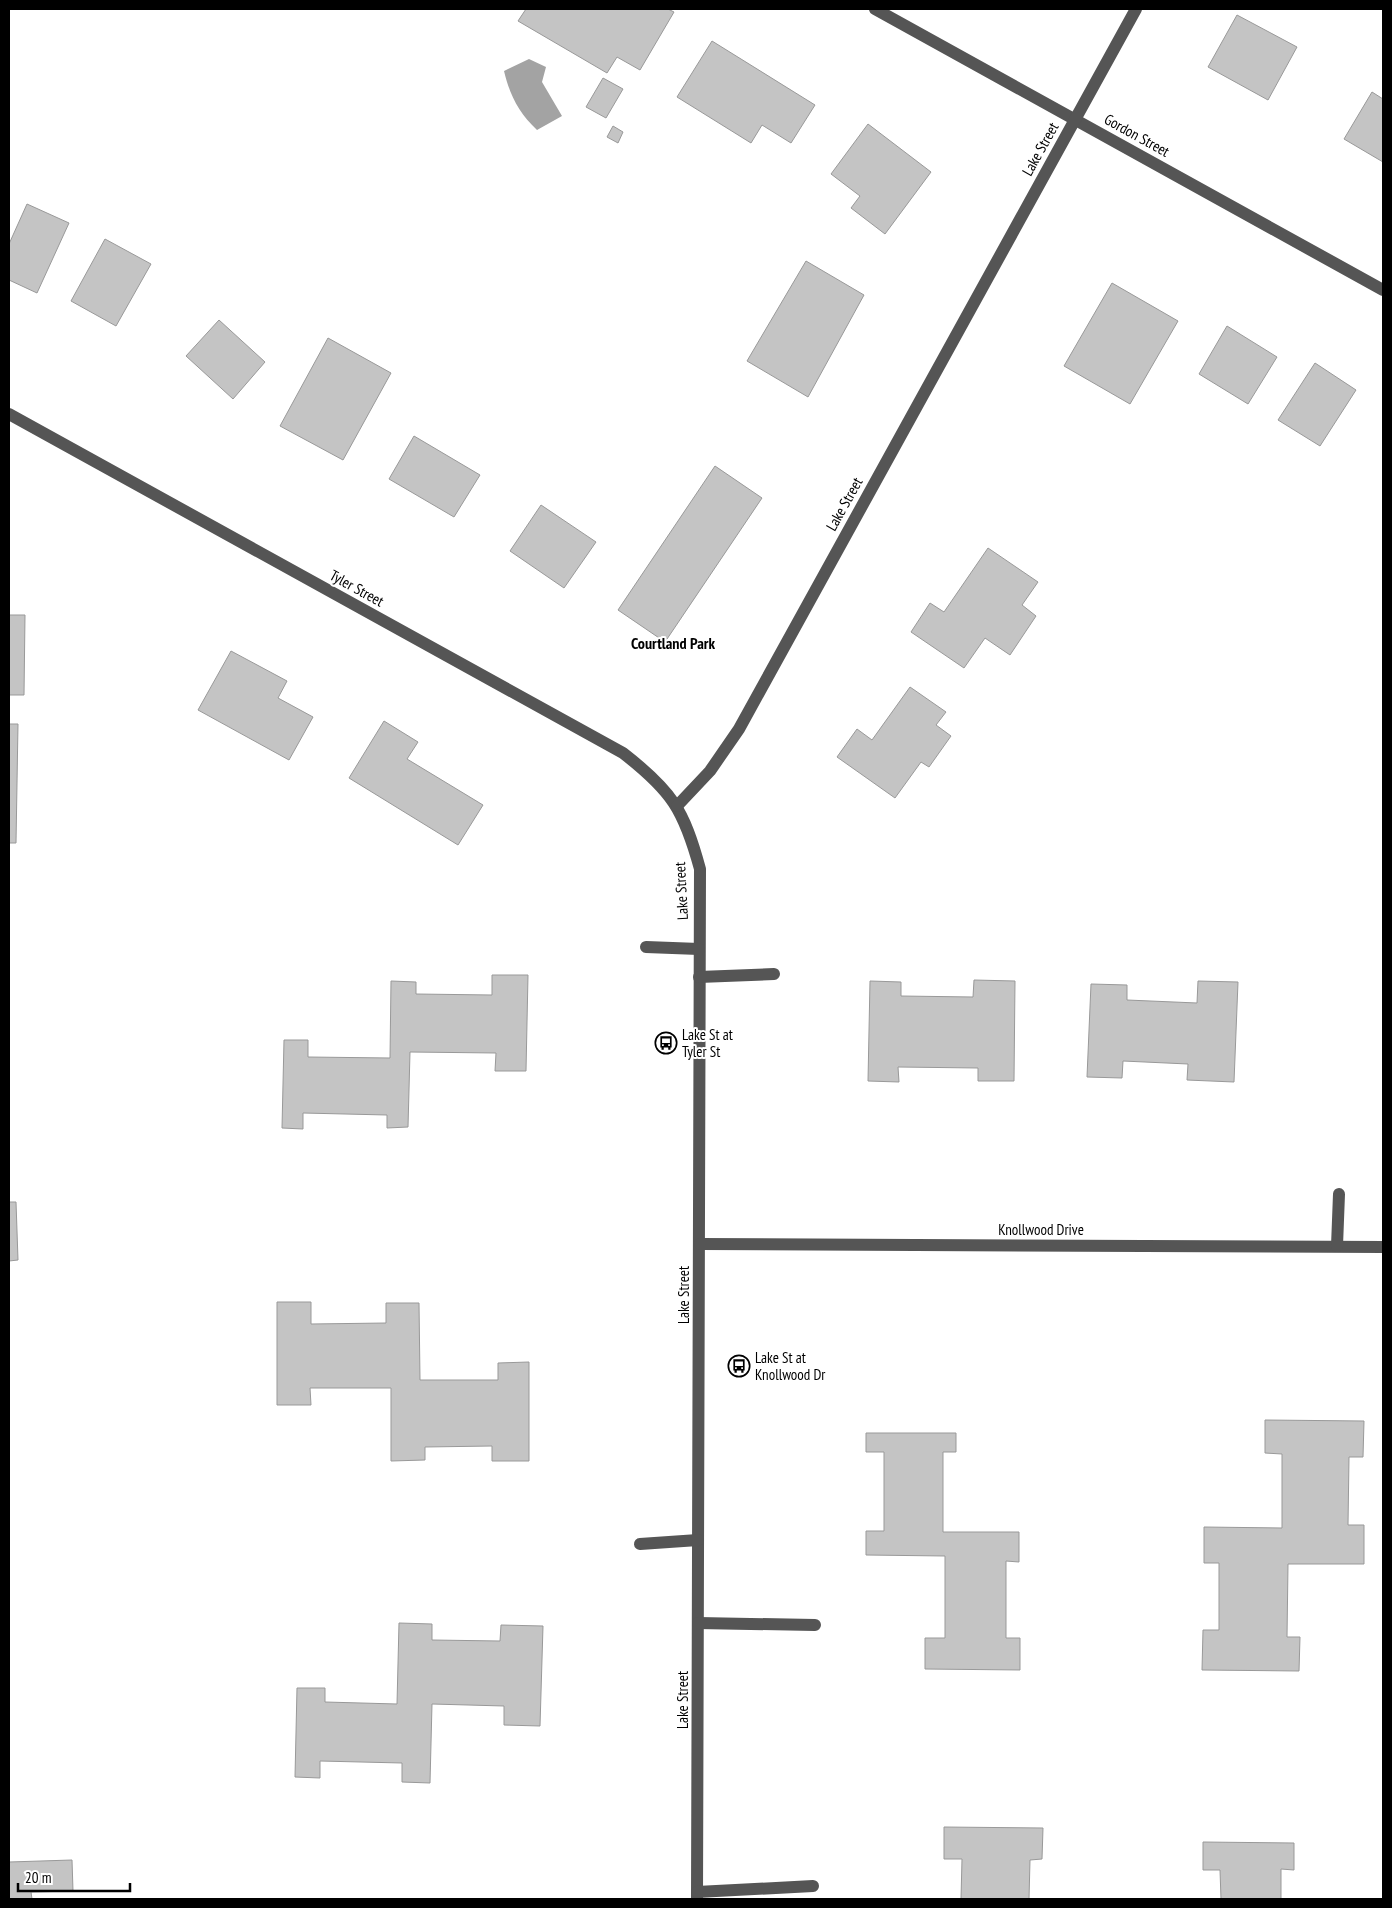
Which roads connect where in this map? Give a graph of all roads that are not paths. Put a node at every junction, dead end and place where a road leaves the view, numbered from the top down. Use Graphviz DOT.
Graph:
graph roads {
  1 [pos="875,9"];
  2 [pos="1136,9"];
  3 [pos="1076,119"];
  4 [pos="1383,290"];
  5 [pos="9,414"];
  6 [pos="677,806"];
  7 [pos="646,947"];
  8 [pos="699,950"];
  9 [pos="774,974"];
  10 [pos="699,977"];
  11 [pos="1339,1194"];
  12 [pos="700,1244"];
  13 [pos="1337,1246"];
  14 [pos="1383,1247"];
  15 [pos="698,1540"];
  16 [pos="640,1544"];
  17 [pos="698,1622"];
  18 [pos="815,1625"];
  19 [pos="814,1886"];
  20 [pos="697,1895"];
  1 -- 3 [label="street, Gordon Street"];
  2 -- 3 [label="street, Lake Street"];
  3 -- 4 [label="street, Gordon Street"];
  3 -- 6 [label="street, Lake Street"];
  5 -- 6 [label="street, Tyler Street"];
  6 -- 8 [label="street, Lake Street"];
  7 -- 8 [label="street"];
  8 -- 10 [label="street, Lake Street"];
  9 -- 10 [label="street"];
  10 -- 12 [label="street, Lake Street"];
  11 -- 13 [label="street"];
  12 -- 13 [label="street, Knollwood Drive"];
  12 -- 15 [label="street, Lake Street"];
  13 -- 14 [label="street, Knollwood Drive"];
  15 -- 16 [label="street"];
  15 -- 17 [label="street, Lake Street"];
  17 -- 18 [label="street"];
  17 -- 20 [label="street, Lake Street"];
  19 -- 20 [label="street"];
}
